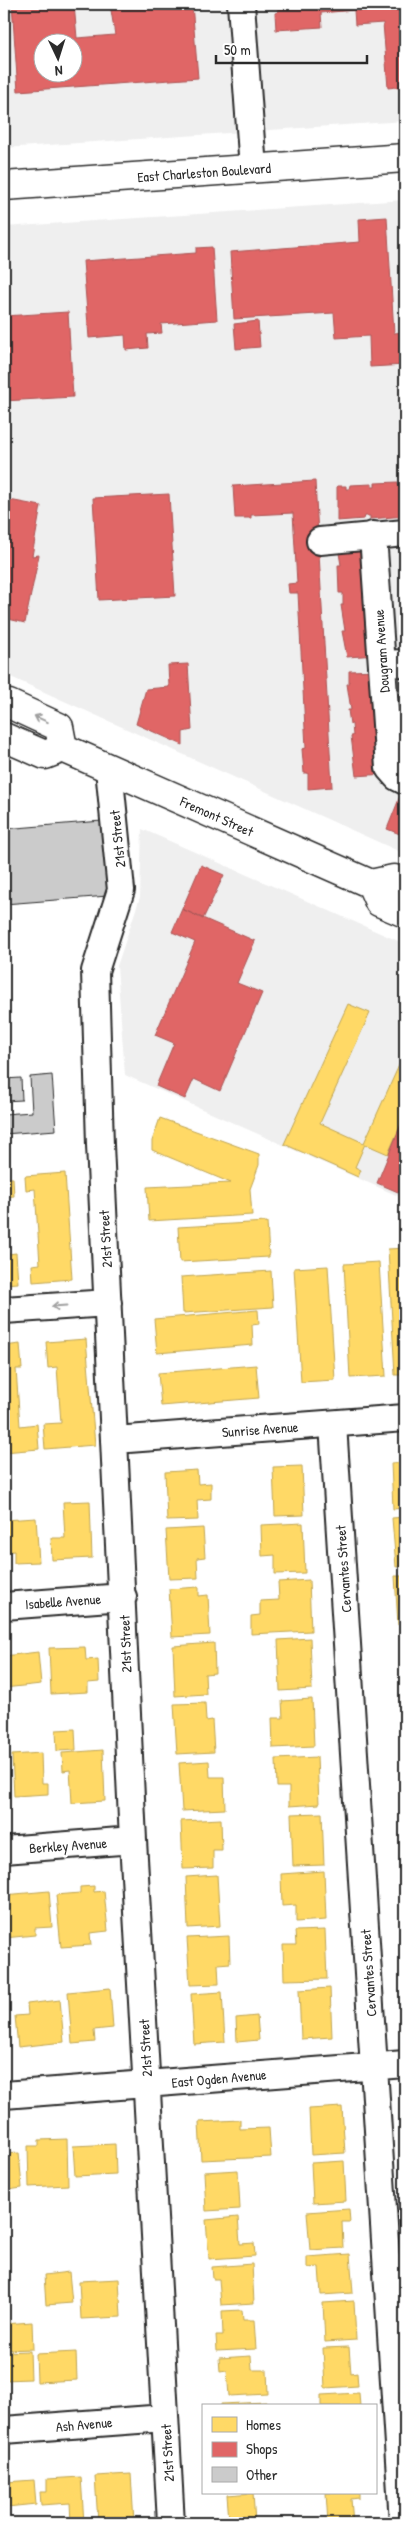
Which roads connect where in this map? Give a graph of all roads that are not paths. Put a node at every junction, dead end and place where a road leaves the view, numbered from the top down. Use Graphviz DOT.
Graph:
graph roads {
  1 [pos="241,4"];
  2 [pos="405,158"];
  3 [pos="253,169"];
  4 [pos="4,186"];
  5 [pos="405,533"];
  6 [pos="373,535"];
  7 [pos="320,541"];
  8 [pos="393,664"];
  9 [pos="4,705"];
  10 [pos="4,737"];
  11 [pos="63,748"];
  12 [pos="109,768"];
  13 [pos="397,774"];
  14 [pos="371,884"];
  15 [pos="405,884"];
  16 [pos="405,913"];
  17 [pos="108,1303"];
  18 [pos="4,1310"];
  19 [pos="405,1418"];
  20 [pos="334,1424"];
  21 [pos="115,1440"];
  22 [pos="123,1596"];
  23 [pos="4,1606"];
  24 [pos="133,1840"];
  25 [pos="4,1850"];
  26 [pos="405,2064"];
  27 [pos="374,2066"];
  28 [pos="147,2084"];
  29 [pos="4,2095"];
  30 [pos="165,2418"];
  31 [pos="4,2430"];
  32 [pos="171,2523"];
  33 [pos="403,2523"];
  1 -- 3 [label="street"];
  2 -- 3 [label="main road, East Charleston Boulevard"];
  3 -- 4 [label="main road, East Charleston Boulevard"];
  5 -- 6 [label="street"];
  6 -- 7 [label="street"];
  6 -- 8 [label="street, Dougram Avenue"];
  8 -- 13 [label="street, Dougram Avenue"];
  11 -- 9 [label="main road, one-way"];
  10 -- 11 [label="main road"];
  11 -- 12 [label="main road, Fremont Street"];
  12 -- 14 [label="main road, Fremont Street"];
  12 -- 17 [label="street, 21st Street"];
  14 -- 15 [label="main road"];
  14 -- 16 [label="main road"];
  17 -- 18 [label="street, one-way"];
  17 -- 21 [label="street, 21st Street"];
  19 -- 20 [label="street, Sunrise Avenue"];
  20 -- 21 [label="street, Sunrise Avenue"];
  20 -- 27 [label="street, Cervantes Street"];
  21 -- 22 [label="street, 21st Street"];
  22 -- 23 [label="street, Isabelle Avenue"];
  22 -- 24 [label="street, 21st Street"];
  24 -- 25 [label="street, Berkley Avenue"];
  24 -- 28 [label="street, 21st Street"];
  26 -- 27 [label="street, East Ogden Avenue"];
  27 -- 28 [label="street, East Ogden Avenue"];
  27 -- 33 [label="street, Cervantes Street"];
  28 -- 29 [label="street, East Ogden Avenue"];
  28 -- 30 [label="street, 21st Street"];
  30 -- 31 [label="street, Ash Avenue"];
  30 -- 32 [label="street, 21st Street"];
}
